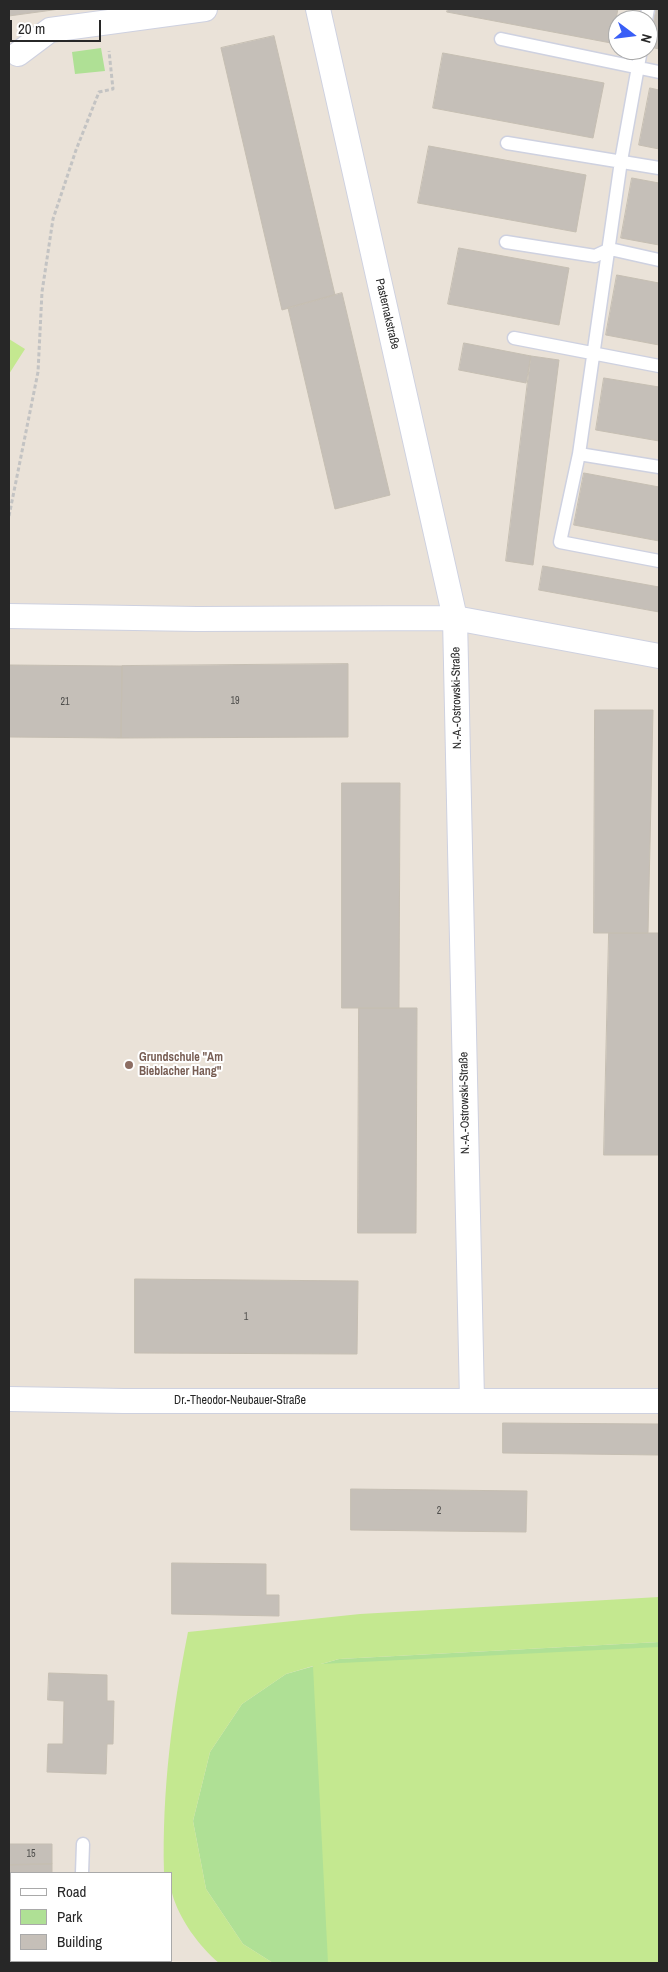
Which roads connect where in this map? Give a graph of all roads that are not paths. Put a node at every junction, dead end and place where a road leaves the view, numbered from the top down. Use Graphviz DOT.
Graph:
graph roads {
  1 [pos="205,9"];
  2 [pos="318,9"];
  3 [pos="501,40"];
  4 [pos="18,54"];
  5 [pos="639,60"];
  6 [pos="638,68"];
  7 [pos="659,72"];
  8 [pos="507,143"];
  9 [pos="621,161"];
  10 [pos="659,168"];
  11 [pos="506,242"];
  12 [pos="610,249"];
  13 [pos="659,260"];
  14 [pos="514,338"];
  15 [pos="594,354"];
  16 [pos="659,366"];
  17 [pos="579,454"];
  18 [pos="659,467"];
  19 [pos="659,561"];
  20 [pos="9,616"];
  21 [pos="455,618"];
  22 [pos="659,656"];
  23 [pos="9,1399"];
  24 [pos="472,1400"];
  25 [pos="659,1401"];
  26 [pos="82,1844"];
  27 [pos="82,1872"];
  1 -- 4 [label="street"];
  2 -- 21 [label="street, Pasternakstraße"];
  3 -- 6 [label="lane"];
  5 -- 6 [label="lane"];
  6 -- 7 [label="lane"];
  6 -- 9 [label="lane"];
  8 -- 9 [label="lane"];
  9 -- 10 [label="lane"];
  9 -- 12 [label="lane"];
  11 -- 12 [label="lane"];
  12 -- 13 [label="lane"];
  12 -- 15 [label="lane"];
  14 -- 15 [label="lane"];
  15 -- 16 [label="lane"];
  15 -- 17 [label="lane"];
  17 -- 18 [label="lane"];
  17 -- 19 [label="lane"];
  20 -- 21 [label="street"];
  21 -- 22 [label="street"];
  21 -- 24 [label="street, N.-A.-Ostrowski-Straße"];
  23 -- 24 [label="street, Dr.-Theodor-Neubauer-Straße"];
  24 -- 25 [label="street"];
  26 -- 27 [label="lane"];
}
